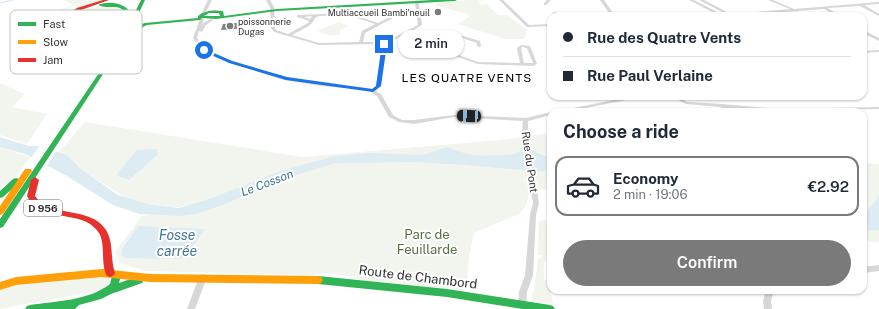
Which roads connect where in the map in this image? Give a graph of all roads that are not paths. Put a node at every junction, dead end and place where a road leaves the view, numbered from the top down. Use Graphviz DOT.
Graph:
graph roads {
  1 [pos="107,0"];
  2 [pos="138,0"];
  3 [pos="143,0"];
  4 [pos="210,0"];
  5 [pos="268,0"];
  6 [pos="455,0"];
  7 [pos="501,0"];
  8 [pos="549,0"];
  9 [pos="602,0"];
  10 [pos="691,0"];
  11 [pos="701,0"];
  12 [pos="770,0"];
  13 [pos="874,0"];
  14 [pos="417,3"];
  15 [pos="879,3"];
  16 [pos="545,4"];
  17 [pos="861,5"];
  18 [pos="825,8"];
  19 [pos="78,10"];
  20 [pos="82,10"];
  21 [pos="128,10"];
  22 [pos="137,10"];
  23 [pos="139,10"];
  24 [pos="273,10"];
  25 [pos="794,10"];
  26 [pos="786,11"];
  27 [pos="610,12"];
  28 [pos="714,12"];
  29 [pos="725,12"];
  30 [pos="777,12"];
  31 [pos="832,12"];
  32 [pos="391,14"];
  33 [pos="208,15"];
  34 [pos="318,15"];
  35 [pos="879,15"];
  36 [pos="142,17"];
  37 [pos="312,21"];
  38 [pos="377,24"];
  39 [pos="547,25"];
  40 [pos="142,26"];
  41 [pos="867,33"];
  42 [pos="288,35"];
  43 [pos="400,36"];
  44 [pos="879,40"];
  45 [pos="387,42"];
  46 [pos="196,43"];
  47 [pos="362,43"];
  48 [pos="430,46"];
  49 [pos="479,46"];
  50 [pos="879,51"];
  51 [pos="867,52"];
  52 [pos="522,64"];
  53 [pos="96,74"];
  54 [pos="99,74"];
  55 [pos="373,91"];
  56 [pos="620,100"];
  57 [pos="680,100"];
  58 [pos="722,105"];
  59 [pos="579,108"];
  60 [pos="725,108"];
  61 [pos="756,108"];
  62 [pos="867,108"];
  63 [pos="879,108"];
  64 [pos="547,115"];
  65 [pos="526,120"];
  66 [pos="52,142"];
  67 [pos="36,165"];
  68 [pos="0,195"];
  69 [pos="0,212"];
  70 [pos="0,225"];
  71 [pos="879,268"];
  72 [pos="867,270"];
  73 [pos="113,274"];
  74 [pos="202,277"];
  75 [pos="150,278"];
  76 [pos="0,286"];
  77 [pos="109,290"];
  78 [pos="769,294"];
  79 [pos="81,299"];
  80 [pos="522,304"];
  81 [pos="504,305"];
  82 [pos="30,309"];
  83 [pos="67,309"];
  84 [pos="190,309"];
  85 [pos="550,309"];
  86 [pos="768,309"];
  1 -- 19 [label="main road"];
  2 -- 22 [label="main road, D 956"];
  3 -- 23 [label="main road, D 956"];
  4 -- 33 [label="street"];
  5 -- 24 [label="street"];
  6 -- 14 [label="main road"];
  7 -- 39 [label="street"];
  8 -- 16 [label="street"];
  9 -- 27 [label="street"];
  10 -- 28 [label="street"];
  11 -- 29 [label="street"];
  12 -- 25 [label="street"];
  13 -- 15 [label="street"];
  14 -- 24 [label="main road"];
  14 -- 43 [label="street"];
  15 -- 17 [label="street"];
  17 -- 18 [label="street"];
  17 -- 35 [label="street"];
  18 -- 25 [label="street"];
  18 -- 31 [label="street"];
  20 -- 21 [label="main road"];
  24 -- 33 [label="main road"];
  24 -- 42 [label="street"];
  25 -- 26 [label="street"];
  26 -- 30 [label="street"];
  32 -- 38 [label="street"];
  33 -- 36 [label="main road"];
  33 -- 40 [label="main road, D 956"];
  33 -- 46 [label="street"];
  33 -- 46 [label="street"];
  34 -- 37 [label="street"];
  34 -- 37 [label="street"];
  34 -- 38 [label="street"];
  37 -- 42 [label="street"];
  38 -- 47 [label="street"];
  41 -- 44 [label="street"];
  42 -- 47 [label="street"];
  43 -- 45 [label="street"];
  43 -- 48 [label="street"];
  45 -- 47 [label="street"];
  45 -- 55 [label="street"];
  46 -- 55 [label="street"];
  48 -- 49 [label="street"];
  48 -- 52 [label="street"];
  50 -- 51 [label="street"];
  52 -- 52 [label="street"];
  53 -- 66 [label="main road, D 956"];
  54 -- 66 [label="main road, D 956"];
  55 -- 65 [label="street"];
  56 -- 59 [label="street"];
  57 -- 58 [label="street"];
  58 -- 60 [label="street"];
  58 -- 61 [label="street"];
  62 -- 63 [label="street"];
  64 -- 65 [label="street"];
  65 -- 80 [label="street, Rue du Pont"];
  66 -- 67 [label="main road, D 956"];
  67 -- 68 [label="main road, D 956"];
  67 -- 69 [label="main road, D 956"];
  67 -- 70 [label="main road, D 956"];
  67 -- 73 [label="main road, D 956"];
  71 -- 72 [label="street"];
  73 -- 75 [label="main road"];
  73 -- 76 [label="main road"];
  73 -- 77 [label="main road"];
  74 -- 75 [label="main road, Route de Chambord"];
  74 -- 81 [label="main road, Route de Chambord"];
  74 -- 84 [label="street"];
  75 -- 77 [label="main road"];
  77 -- 79 [label="main road"];
  78 -- 86 [label="street"];
  79 -- 82 [label="main road"];
  79 -- 83 [label="main road"];
  80 -- 81 [label="main road, Route de Chambord"];
  80 -- 85 [label="main road, Route de Chambord"];
}
